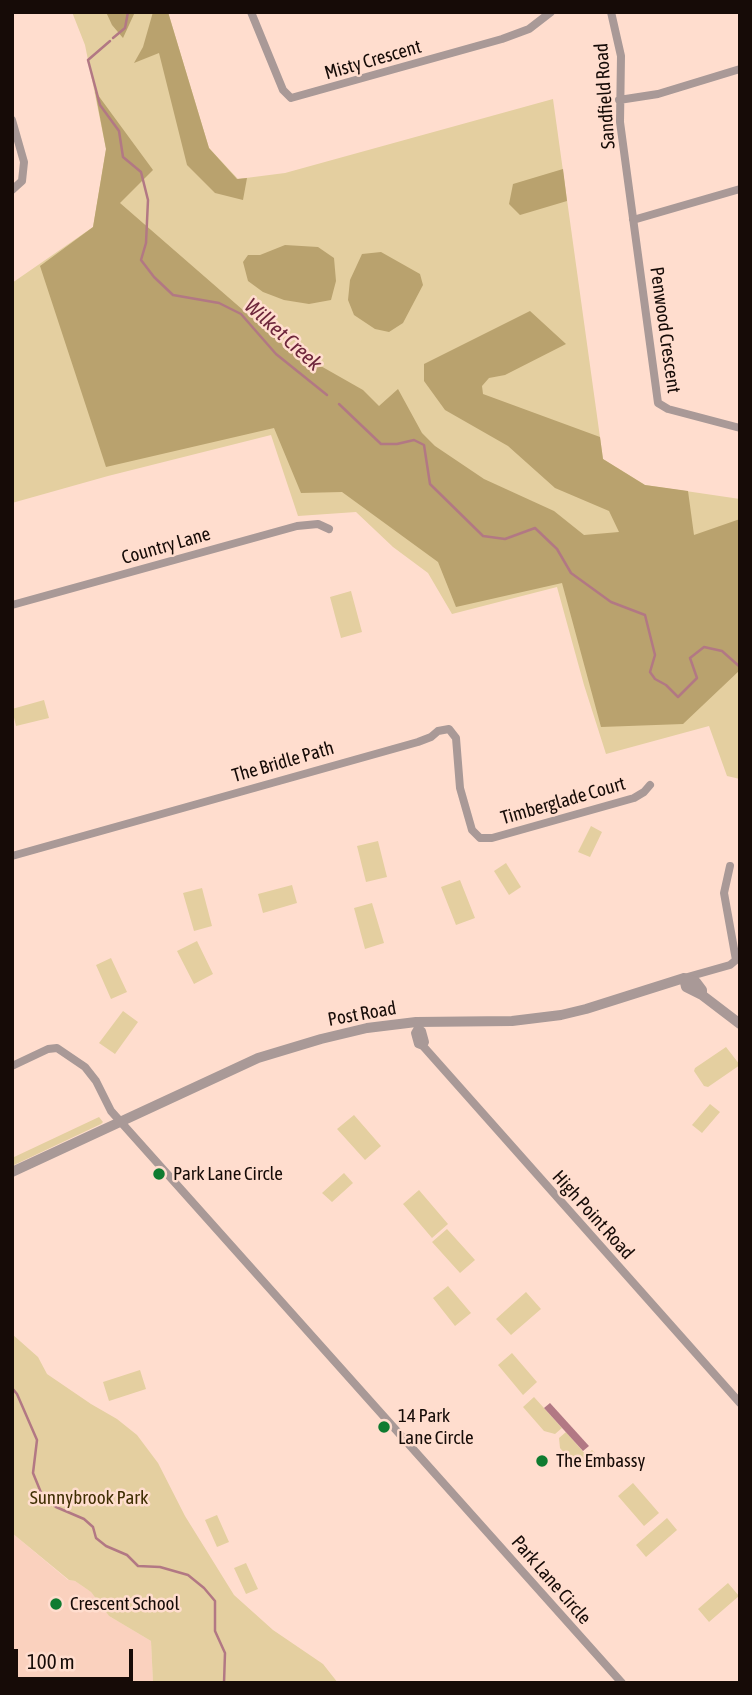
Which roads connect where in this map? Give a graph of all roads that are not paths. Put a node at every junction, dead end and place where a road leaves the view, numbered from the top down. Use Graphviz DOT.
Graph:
graph roads {
  1 [pos="251,12"];
  2 [pos="551,12"];
  3 [pos="611,12"];
  4 [pos="740,69"];
  5 [pos="619,100"];
  6 [pos="12,120"];
  7 [pos="740,189"];
  8 [pos="12,190"];
  9 [pos="633,220"];
  10 [pos="740,428"];
  11 [pos="329,529"];
  12 [pos="12,605"];
  13 [pos="650,785"];
  14 [pos="480,838"];
  15 [pos="12,856"];
  16 [pos="730,866"];
  17 [pos="684,978"];
  18 [pos="740,1024"];
  19 [pos="417,1026"];
  20 [pos="12,1066"];
  21 [pos="121,1122"];
  22 [pos="12,1172"];
  23 [pos="740,1403"];
  24 [pos="622,1683"];
  1 -- 2 [label="street, Misty Crescent"];
  3 -- 5 [label="street, Sandfield Road"];
  4 -- 5 [label="street"];
  5 -- 9 [label="street, Sandfield Road"];
  6 -- 8 [label="street"];
  7 -- 9 [label="street"];
  9 -- 10 [label="street, Penwood Crescent"];
  11 -- 12 [label="street, Country Lane"];
  13 -- 14 [label="street, Timberglade Court"];
  14 -- 15 [label="street, The Bridle Path"];
  16 -- 17 [label="street, Post Road"];
  17 -- 18 [label="street"];
  17 -- 19 [label="street, Post Road"];
  19 -- 21 [label="street, Post Road"];
  19 -- 23 [label="street, High Point Road"];
  20 -- 21 [label="street, Park Lane Circle"];
  21 -- 22 [label="street, Post Road"];
  21 -- 24 [label="street, Park Lane Circle"];
}
